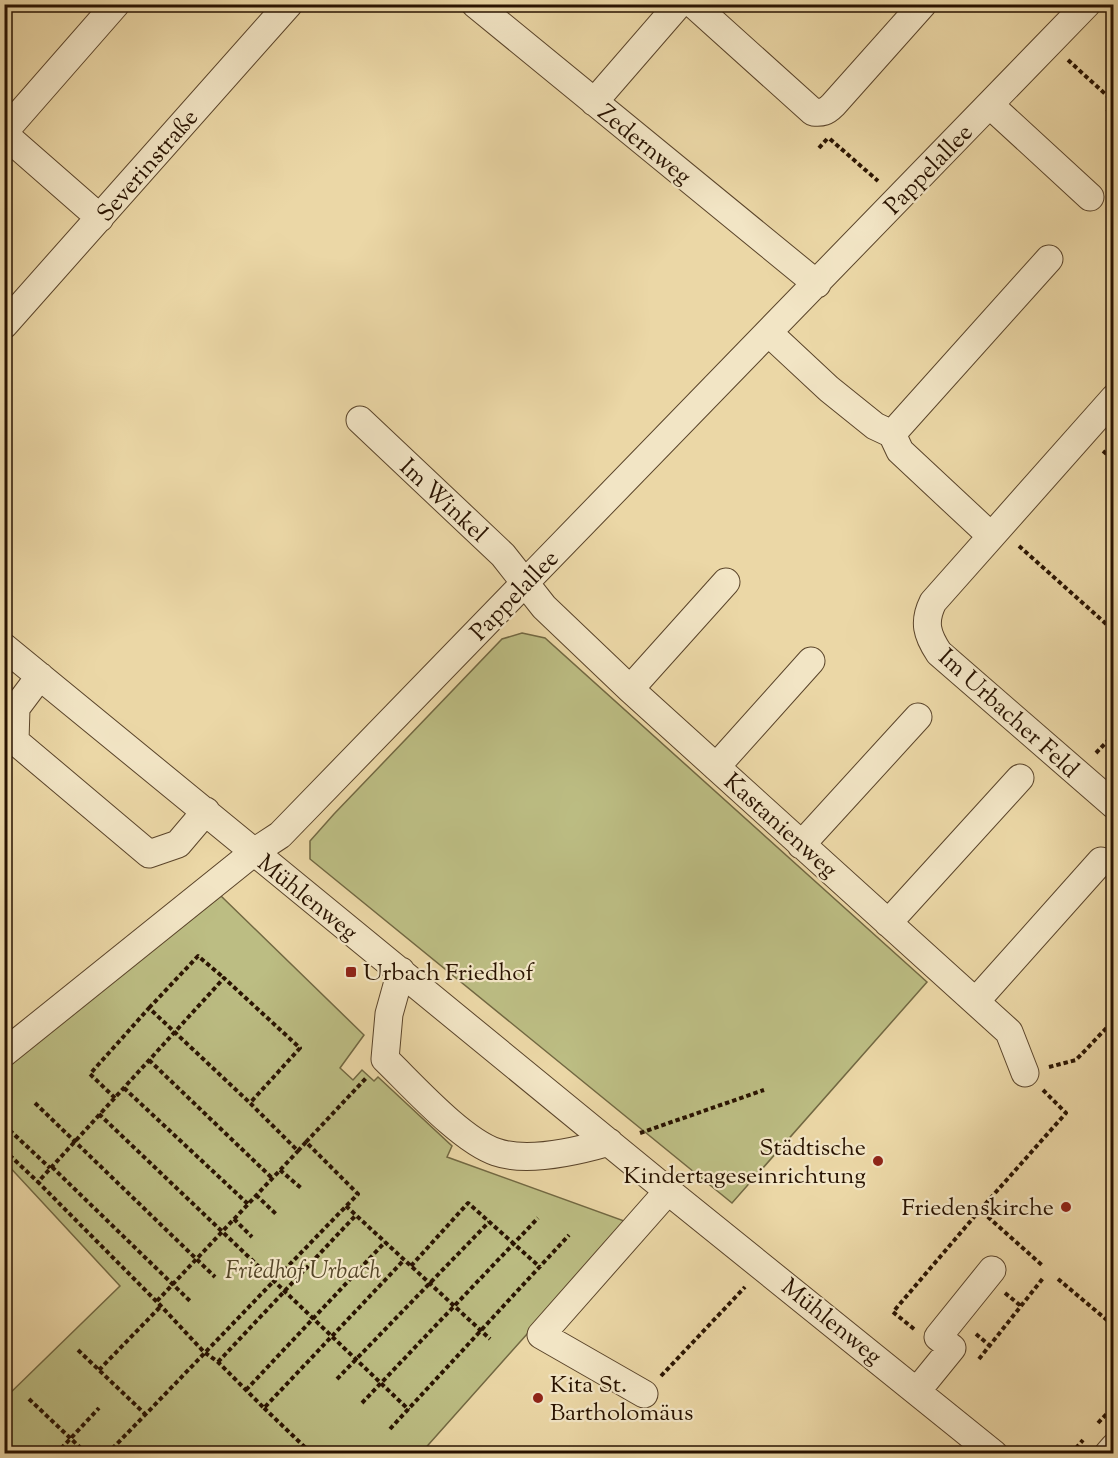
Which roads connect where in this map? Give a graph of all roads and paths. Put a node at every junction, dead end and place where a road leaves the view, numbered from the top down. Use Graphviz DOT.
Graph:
graph roads {
  1 [pos="116,4"];
  2 [pos="289,4"];
  3 [pos="475,4"];
  4 [pos="679,4"];
  5 [pos="924,4"];
  6 [pos="1087,4"];
  7 [pos="707,9"];
  8 [pos="1050,43"];
  9 [pos="594,102"];
  10 [pos="1113,103"];
  11 [pos="990,105"];
  12 [pos="1107,112"];
  13 [pos="826,125"];
  14 [pos="4,133"];
  15 [pos="819,148"];
  16 [pos="1090,197"];
  17 [pos="899,199"];
  18 [pos="100,218"];
  19 [pos="1049,259"];
  20 [pos="817,284"];
  21 [pos="4,325"];
  22 [pos="769,333"];
  23 [pos="1113,398"];
  24 [pos="360,420"];
  25 [pos="892,434"];
  26 [pos="995,532"];
  27 [pos="726,582"];
  28 [pos="526,583"];
  29 [pos="1113,631"];
  30 [pos="4,647"];
  31 [pos="810,661"];
  32 [pos="40,676"];
  33 [pos="630,689"];
  34 [pos="918,717"];
  35 [pos="716,767"];
  36 [pos="1020,778"];
  37 [pos="1113,805"];
  38 [pos="206,811"];
  39 [pos="801,845"];
  40 [pos="254,852"];
  41 [pos="1101,861"];
  42 [pos="888,923"];
  43 [pos="401,971"];
  44 [pos="224,978"];
  45 [pos="976,1001"];
  46 [pos="149,1008"];
  47 [pos="1113,1020"];
  48 [pos="175,1032"];
  49 [pos="4,1053"];
  50 [pos="385,1059"];
  51 [pos="149,1060"];
  52 [pos="1025,1073"];
  53 [pos="124,1088"];
  54 [pos="765,1090"];
  55 [pos="115,1098"];
  56 [pos="35,1103"];
  57 [pos="250,1103"];
  58 [pos="99,1114"];
  59 [pos="4,1125"];
  60 [pos="75,1141"];
  61 [pos="306,1142"];
  62 [pos="609,1142"];
  63 [pos="4,1150"];
  64 [pos="298,1151"];
  65 [pos="51,1167"];
  66 [pos="280,1170"];
  67 [pos="272,1178"];
  68 [pos="38,1182"];
  69 [pos="301,1188"];
  70 [pos="668,1191"];
  71 [pos="256,1195"];
  72 [pos="248,1204"];
  73 [pos="346,1206"];
  74 [pos="980,1210"];
  75 [pos="276,1214"];
  76 [pos="356,1215"];
  77 [pos="538,1218"];
  78 [pos="234,1219"];
  79 [pos="489,1222"];
  80 [pos="222,1232"];
  81 [pos="569,1235"];
  82 [pos="252,1237"];
  83 [pos="385,1242"];
  84 [pos="514,1244"];
  85 [pos="196,1259"];
  86 [pos="404,1260"];
  87 [pos="411,1266"];
  88 [pos="764,1266"];
  89 [pos="1043,1266"];
  90 [pos="540,1267"];
  91 [pos="992,1270"];
  92 [pos="215,1277"];
  93 [pos="1044,1277"];
  94 [pos="1058,1279"];
  95 [pos="273,1280"];
  96 [pos="429,1283"];
  97 [pos="173,1284"];
  98 [pos="285,1291"];
  99 [pos="157,1301"];
  100 [pos="191,1302"];
  101 [pos="161,1306"];
  102 [pos="454,1306"];
  103 [pos="313,1318"];
  104 [pos="1113,1326"];
  105 [pos="481,1331"];
  106 [pos="332,1336"];
  107 [pos="490,1339"];
  108 [pos="78,1350"];
  109 [pos="204,1352"];
  110 [pos="947,1354"];
  111 [pos="356,1359"];
  112 [pos="218,1362"];
  113 [pos="975,1364"];
  114 [pos="99,1370"];
  115 [pos="337,1379"];
  116 [pos="381,1383"];
  117 [pos="246,1390"];
  118 [pos="917,1391"];
  119 [pos="644,1394"];
  120 [pos="29,1399"];
  121 [pos="362,1402"];
  122 [pos="99,1408"];
  123 [pos="264,1408"];
  124 [pos="409,1410"];
  125 [pos="145,1414"];
  126 [pos="390,1430"];
  127 [pos="71,1438"];
  128 [pos="1113,1447"];
  129 [pos="56,1454"];
  130 [pos="87,1454"];
  131 [pos="107,1454"];
  132 [pos="312,1454"];
  133 [pos="994,1454"];
  134 [pos="1108,1454"];
  1 -- 14 [label="street"];
  2 -- 18 [label="street, Severinstraße"];
  3 -- 9 [label="street, Zedernweg"];
  4 -- 9 [label="street"];
  5 -- 13 [label="street"];
  6 -- 8 [label="street, Pappelallee"];
  7 -- 13 [label="street"];
  8 -- 10 [label="path"];
  8 -- 11 [label="street, Pappelallee"];
  9 -- 20 [label="street, Zedernweg"];
  10 -- 12 [label="path"];
  11 -- 16 [label="street"];
  11 -- 17 [label="street, Pappelallee"];
  13 -- 15 [label="path"];
  13 -- 17 [label="path"];
  14 -- 18 [label="street"];
  17 -- 20 [label="street, Pappelallee"];
  18 -- 21 [label="street, Severinstraße"];
  19 -- 25 [label="street"];
  20 -- 22 [label="street, Pappelallee"];
  22 -- 25 [label="street"];
  22 -- 28 [label="street, Pappelallee"];
  23 -- 26 [label="street, Im Urbacher Feld"];
  24 -- 28 [label="street, Im Winkel"];
  25 -- 26 [label="street"];
  26 -- 29 [label="path"];
  26 -- 37 [label="street, Im Urbacher Feld"];
  27 -- 33 [label="street"];
  28 -- 33 [label="street, Kastanienweg"];
  28 -- 40 [label="street, Pappelallee"];
  30 -- 32 [label="street, Mühlenweg"];
  31 -- 35 [label="street"];
  32 -- 38 [label="street, Mühlenweg"];
  32 -- 38 [label="street"];
  33 -- 35 [label="street, Kastanienweg"];
  34 -- 39 [label="street"];
  35 -- 39 [label="street, Kastanienweg"];
  36 -- 42 [label="street"];
  38 -- 40 [label="street, Mühlenweg"];
  39 -- 42 [label="street, Kastanienweg"];
  40 -- 43 [label="street, Mühlenweg"];
  40 -- 49 [label="street, Pappelallee"];
  41 -- 45 [label="street"];
  42 -- 45 [label="street, Kastanienweg"];
  43 -- 50 [label="street"];
  43 -- 62 [label="street, Mühlenweg"];
  44 -- 46 [label="path"];
  44 -- 48 [label="path"];
  44 -- 57 [label="path"];
  45 -- 52 [label="street, Kastanienweg"];
  46 -- 48 [label="path"];
  46 -- 55 [label="path"];
  47 -- 52 [label="path"];
  48 -- 51 [label="path"];
  48 -- 57 [label="path"];
  50 -- 61 [label="path"];
  50 -- 62 [label="street"];
  51 -- 53 [label="path"];
  51 -- 67 [label="path"];
  52 -- 74 [label="path"];
  53 -- 55 [label="path"];
  53 -- 72 [label="path"];
  54 -- 62 [label="path"];
  55 -- 58 [label="path"];
  56 -- 60 [label="path"];
  57 -- 64 [label="path"];
  58 -- 60 [label="path"];
  58 -- 80 [label="path"];
  59 -- 65 [label="path"];
  60 -- 65 [label="path"];
  60 -- 85 [label="path"];
  61 -- 64 [label="path"];
  61 -- 73 [label="path"];
  62 -- 70 [label="street, Mühlenweg"];
  63 -- 68 [label="path"];
  64 -- 66 [label="path"];
  65 -- 68 [label="path"];
  65 -- 97 [label="path"];
  66 -- 67 [label="path"];
  66 -- 69 [label="path"];
  67 -- 71 [label="path"];
  68 -- 99 [label="path"];
  70 -- 88 [label="street, Mühlenweg"];
  70 -- 119 [label="street"];
  71 -- 72 [label="path"];
  71 -- 75 [label="path"];
  72 -- 78 [label="path"];
  73 -- 76 [label="path"];
  73 -- 95 [label="path"];
  74 -- 89 [label="path"];
  74 -- 110 [label="path"];
  76 -- 83 [label="path"];
  76 -- 98 [label="path"];
  77 -- 84 [label="path"];
  78 -- 80 [label="path"];
  78 -- 82 [label="path"];
  79 -- 84 [label="path"];
  79 -- 87 [label="path"];
  79 -- 96 [label="path"];
  80 -- 85 [label="path"];
  80 -- 95 [label="path"];
  81 -- 90 [label="path"];
  83 -- 86 [label="path"];
  83 -- 103 [label="path"];
  84 -- 90 [label="path"];
  84 -- 102 [label="path"];
  85 -- 92 [label="path"];
  85 -- 97 [label="path"];
  86 -- 87 [label="path"];
  86 -- 106 [label="path"];
  87 -- 96 [label="path"];
  88 -- 118 [label="street, Mühlenweg"];
  88 -- 119 [label="path"];
  90 -- 105 [label="path"];
  91 -- 110 [label="street"];
  93 -- 113 [label="path"];
  94 -- 104 [label="path"];
  95 -- 98 [label="path"];
  95 -- 109 [label="path"];
  96 -- 102 [label="path"];
  96 -- 111 [label="path"];
  97 -- 99 [label="path"];
  97 -- 100 [label="path"];
  98 -- 103 [label="path"];
  98 -- 112 [label="path"];
  99 -- 101 [label="path"];
  101 -- 109 [label="path"];
  101 -- 114 [label="path"];
  102 -- 105 [label="path"];
  102 -- 116 [label="path"];
  103 -- 106 [label="path"];
  103 -- 117 [label="path"];
  105 -- 107 [label="path"];
  105 -- 124 [label="path"];
  106 -- 111 [label="path"];
  106 -- 123 [label="path"];
  108 -- 114 [label="path"];
  109 -- 112 [label="path"];
  109 -- 125 [label="path"];
  110 -- 118 [label="street"];
  111 -- 115 [label="path"];
  111 -- 116 [label="path"];
  112 -- 117 [label="path"];
  114 -- 125 [label="path"];
  116 -- 121 [label="path"];
  116 -- 124 [label="path"];
  117 -- 123 [label="path"];
  118 -- 133 [label="street, Mühlenweg"];
  120 -- 127 [label="path"];
  122 -- 127 [label="path"];
  123 -- 132 [label="path"];
  124 -- 126 [label="path"];
  125 -- 131 [label="path"];
  127 -- 129 [label="path"];
  127 -- 130 [label="path"];
  128 -- 134 [label="street"];
}
